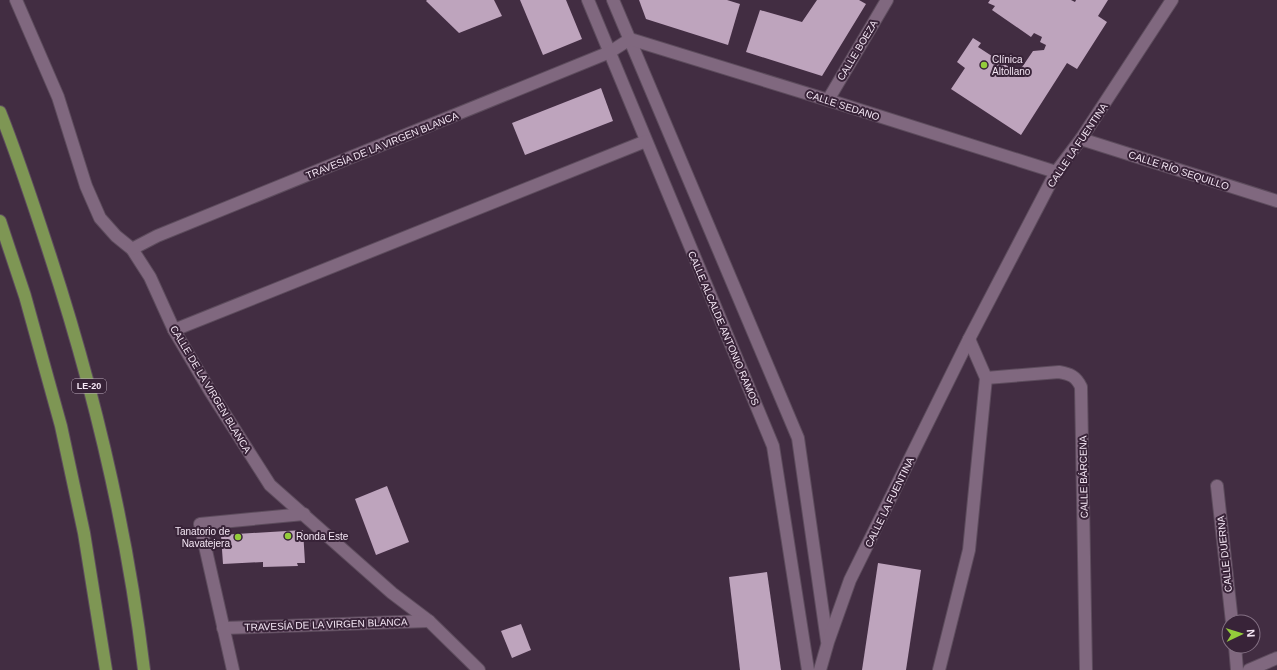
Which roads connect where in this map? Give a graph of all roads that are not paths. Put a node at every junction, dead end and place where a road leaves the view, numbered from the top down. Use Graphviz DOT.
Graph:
graph roads {
  1 [pos="16,0"];
  2 [pos="588,0"];
  3 [pos="614,0"];
  4 [pos="887,0"];
  5 [pos="1172,0"];
  6 [pos="630,39"];
  7 [pos="610,52"];
  8 [pos="828,100"];
  9 [pos="0,112"];
  10 [pos="1081,139"];
  11 [pos="646,141"];
  12 [pos="1056,172"];
  13 [pos="1277,201"];
  14 [pos="0,221"];
  15 [pos="132,249"];
  16 [pos="174,330"];
  17 [pos="969,339"];
  18 [pos="986,378"];
  19 [pos="1217,486"];
  20 [pos="304,514"];
  21 [pos="1231,614"];
  22 [pos="429,621"];
  23 [pos="223,628"];
  24 [pos="828,642"];
  25 [pos="1236,654"];
  26 [pos="1277,658"];
  27 [pos="106,670"];
  28 [pos="144,670"];
  29 [pos="233,670"];
  30 [pos="479,670"];
  31 [pos="808,670"];
  32 [pos="820,670"];
  33 [pos="940,670"];
  34 [pos="1086,670"];
  35 [pos="1237,670"];
  36 [pos="1249,670"];
  1 -- 15 [label="street, CALLE DE LA VIRGEN BLANCA"];
  2 -- 7 [label="street, CALLE ALCALDE ANTONIO RAMOS"];
  3 -- 6 [label="street"];
  4 -- 8 [label="street, CALLE BOEZA"];
  5 -- 10 [label="street, CALLE LA FUENTINA"];
  6 -- 7 [label="street, TRAVESÍA DE LA VIRGEN BLANCA"];
  6 -- 8 [label="street, CALLE SEDANO"];
  6 -- 24 [label="street"];
  7 -- 11 [label="street, CALLE ALCALDE ANTONIO RAMOS"];
  7 -- 15 [label="street, TRAVESÍA DE LA VIRGEN BLANCA"];
  8 -- 12 [label="street, CALLE SEDANO"];
  9 -- 28 [label="highway, LE-20"];
  10 -- 12 [label="street, CALLE LA FUENTINA"];
  10 -- 13 [label="street, CALLE RÍO SEQUILLO"];
  11 -- 16 [label="street"];
  11 -- 31 [label="street, CALLE ALCALDE ANTONIO RAMOS"];
  12 -- 17 [label="street, CALLE LA FUENTINA"];
  14 -- 27 [label="highway"];
  15 -- 16 [label="street, CALLE DE LA VIRGEN BLANCA"];
  16 -- 20 [label="street, CALLE DE LA VIRGEN BLANCA"];
  17 -- 18 [label="street"];
  17 -- 24 [label="street, CALLE LA FUENTINA"];
  18 -- 33 [label="street"];
  18 -- 34 [label="street, CALLE BÁRCENA"];
  19 -- 21 [label="street, CALLE DUERNA"];
  20 -- 22 [label="street, CALLE DE LA VIRGEN BLANCA"];
  20 -- 23 [label="street"];
  22 -- 23 [label="street, TRAVESÍA DE LA VIRGEN BLANCA"];
  22 -- 30 [label="street, CALLE DE LA VIRGEN BLANCA"];
  23 -- 29 [label="street"];
  24 -- 32 [label="street, CALLE LA FUENTINA"];
  25 -- 35 [label="street"];
  26 -- 36 [label="street"];
}
